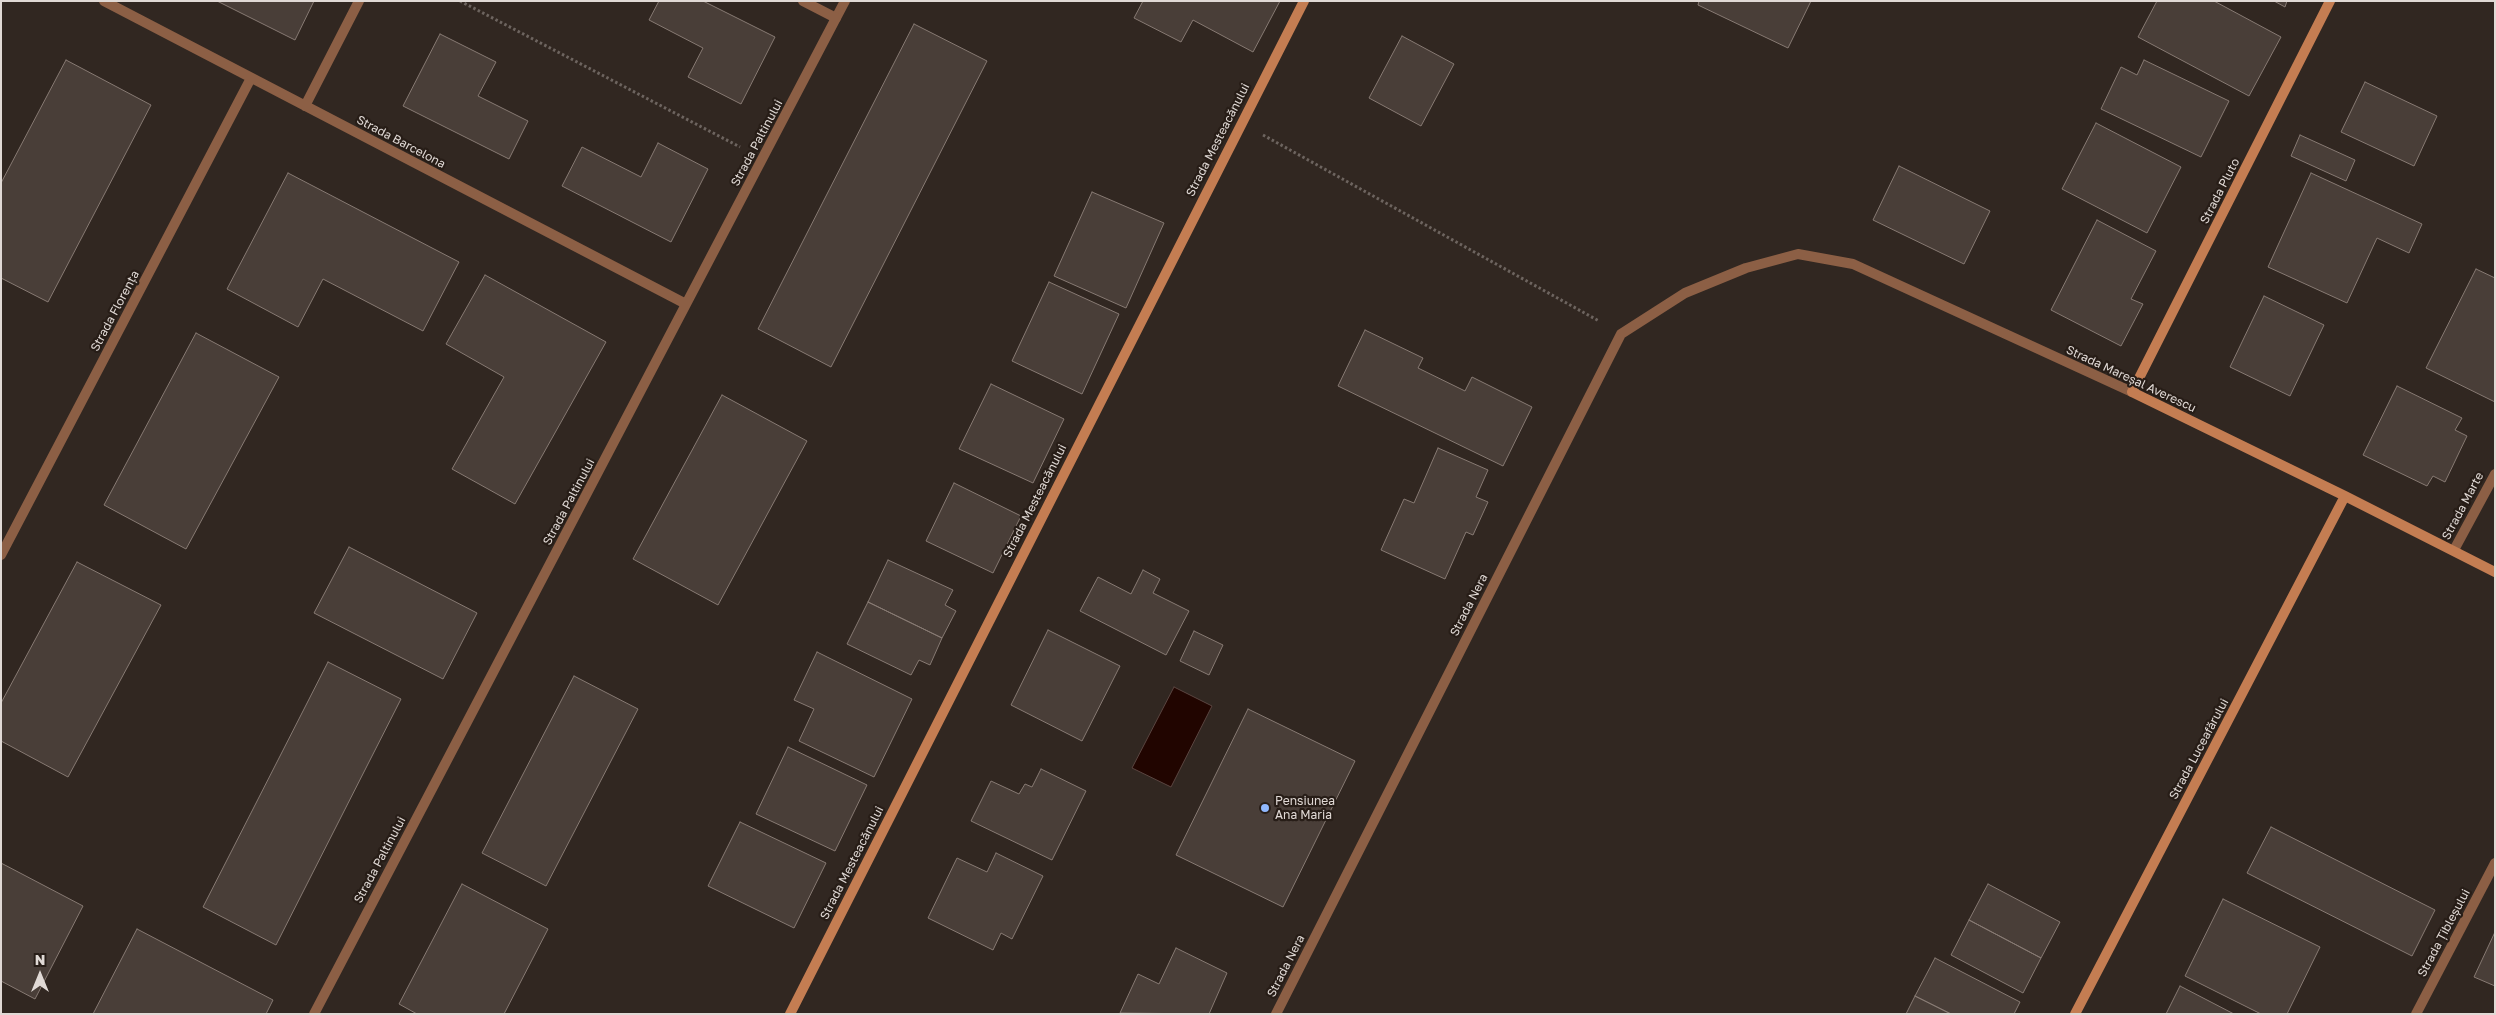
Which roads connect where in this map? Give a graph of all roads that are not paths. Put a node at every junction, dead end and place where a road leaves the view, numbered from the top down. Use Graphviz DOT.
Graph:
graph roads {
  1 [pos="104,1"];
  2 [pos="359,1"];
  3 [pos="803,1"];
  4 [pos="845,1"];
  5 [pos="1304,1"];
  6 [pos="2330,1"];
  7 [pos="836,18"];
  8 [pos="251,78"];
  9 [pos="305,106"];
  10 [pos="686,304"];
  11 [pos="1621,334"];
  12 [pos="2132,392"];
  13 [pos="2495,474"];
  14 [pos="2345,496"];
  15 [pos="2454,550"];
  16 [pos="1,555"];
  17 [pos="2495,572"];
  18 [pos="2495,863"];
  19 [pos="314,1014"];
  20 [pos="790,1014"];
  21 [pos="1276,1014"];
  22 [pos="2075,1014"];
  23 [pos="2416,1014"];
  1 -- 8 [label="street, Strada Barcelona"];
  2 -- 9 [label="street"];
  3 -- 7 [label="street"];
  4 -- 7 [label="street, Strada Paltinului"];
  5 -- 20 [label="street, Strada Mesteacănului"];
  6 -- 12 [label="street, Strada Pluto"];
  7 -- 10 [label="street, Strada Paltinului"];
  8 -- 9 [label="street, Strada Barcelona"];
  8 -- 16 [label="street, Strada Florența"];
  9 -- 10 [label="street, Strada Barcelona"];
  10 -- 19 [label="street, Strada Paltinului"];
  11 -- 12 [label="street, Strada Mareșal Averescu"];
  11 -- 21 [label="street, Strada Nera"];
  12 -- 14 [label="street, Strada Mareșal Averescu"];
  13 -- 15 [label="street, Strada Marte"];
  14 -- 15 [label="street, Strada Mareșal Averescu"];
  14 -- 22 [label="street, Strada Luceafărului"];
  15 -- 17 [label="street, Strada Mareșal Averescu"];
  18 -- 23 [label="street, Strada Țibleșului"];
}
